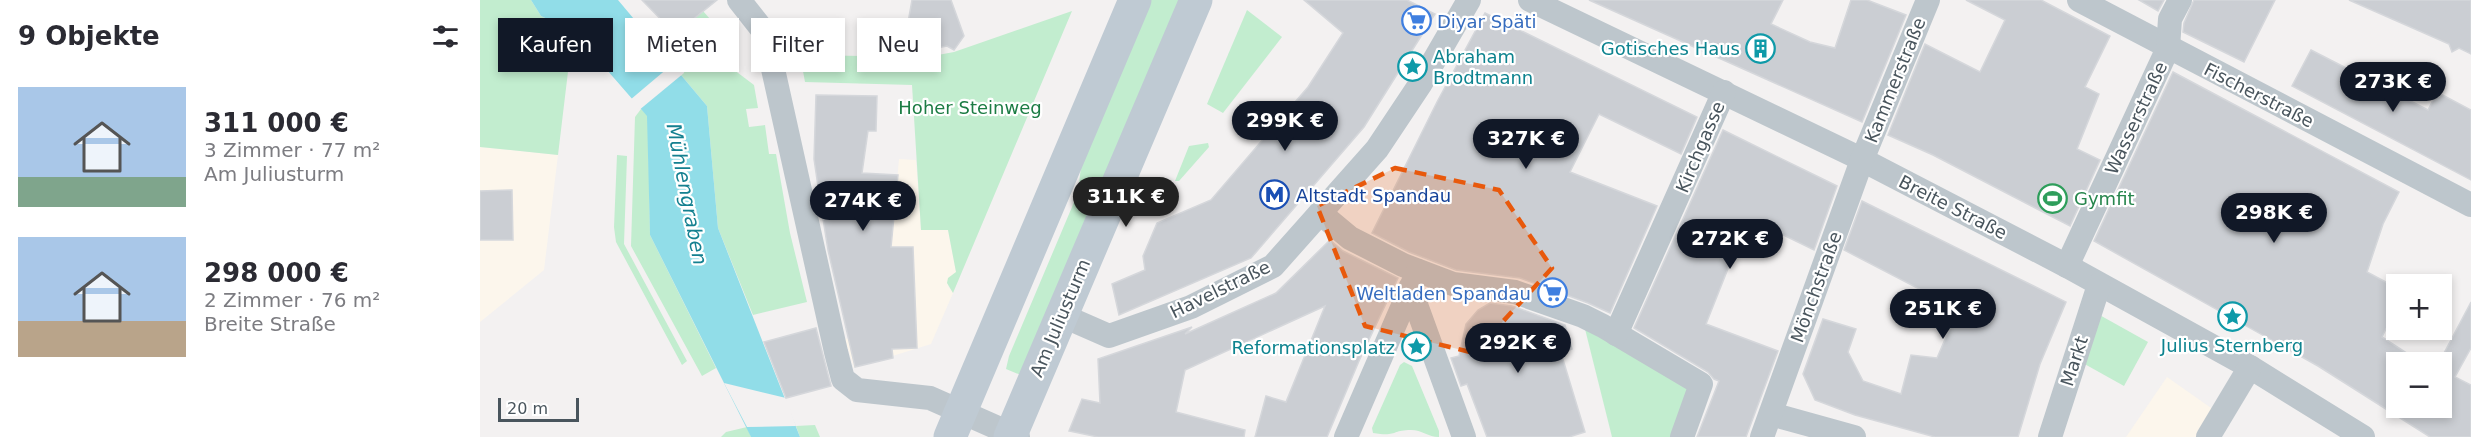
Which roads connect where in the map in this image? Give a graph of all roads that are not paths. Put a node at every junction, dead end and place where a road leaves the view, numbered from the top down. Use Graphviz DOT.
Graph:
graph roads {
  1 [pos="1135,0"];
  2 [pos="1196,0"];
  3 [pos="1469,0"];
  4 [pos="1530,0"];
  5 [pos="2079,0"];
  6 [pos="2180,0"];
  7 [pos="749,3"];
  8 [pos="1927,3"];
  9 [pos="2168,48"];
  10 [pos="1724,92"];
  11 [pos="1862,160"];
  12 [pos="2471,205"];
  13 [pos="1320,213"];
  14 [pos="2067,266"];
  15 [pos="1414,280"];
  16 [pos="2099,285"];
  17 [pos="1061,315"];
  18 [pos="1616,333"];
  19 [pos="2250,367"];
  20 [pos="1771,414"];
  21 [pos="956,424"];
  22 [pos="1013,436"];
  23 [pos="1346,437"];
  24 [pos="1464,437"];
  25 [pos="1682,437"];
  26 [pos="1762,437"];
  27 [pos="1854,437"];
  28 [pos="2050,437"];
  29 [pos="2208,437"];
  30 [pos="2363,437"];
  1 -- 21 [label="main road"];
  2 -- 17 [label="main road, Am Juliusturm"];
  3 -- 13 [label="street, Havelstraße"];
  4 -- 10 [label="street, Breite Straße"];
  5 -- 9 [label="street, Fischerstraße"];
  6 -- 9 [label="street, Wasserstraße"];
  7 -- 21 [label="street"];
  8 -- 11 [label="street, Kammerstraße"];
  9 -- 12 [label="street, Fischerstraße"];
  9 -- 14 [label="street, Wasserstraße"];
  10 -- 11 [label="street, Breite Straße"];
  10 -- 18 [label="street, Kirchgasse"];
  11 -- 14 [label="street, Breite Straße"];
  11 -- 20 [label="street, Mönchstraße"];
  13 -- 15 [label="street"];
  13 -- 17 [label="street, Havelstraße"];
  14 -- 16 [label="street, Breite Straße"];
  15 -- 18 [label="street"];
  15 -- 23 [label="street"];
  15 -- 24 [label="street"];
  16 -- 19 [label="street, Breite Straße"];
  16 -- 28 [label="street, Markt"];
  17 -- 22 [label="main road, Am Juliusturm"];
  18 -- 25 [label="street"];
  19 -- 29 [label="street"];
  19 -- 30 [label="street, Breite Straße"];
  20 -- 26 [label="street, Mönchstraße"];
  20 -- 27 [label="street"];
  21 -- 22 [label="street"];
}
